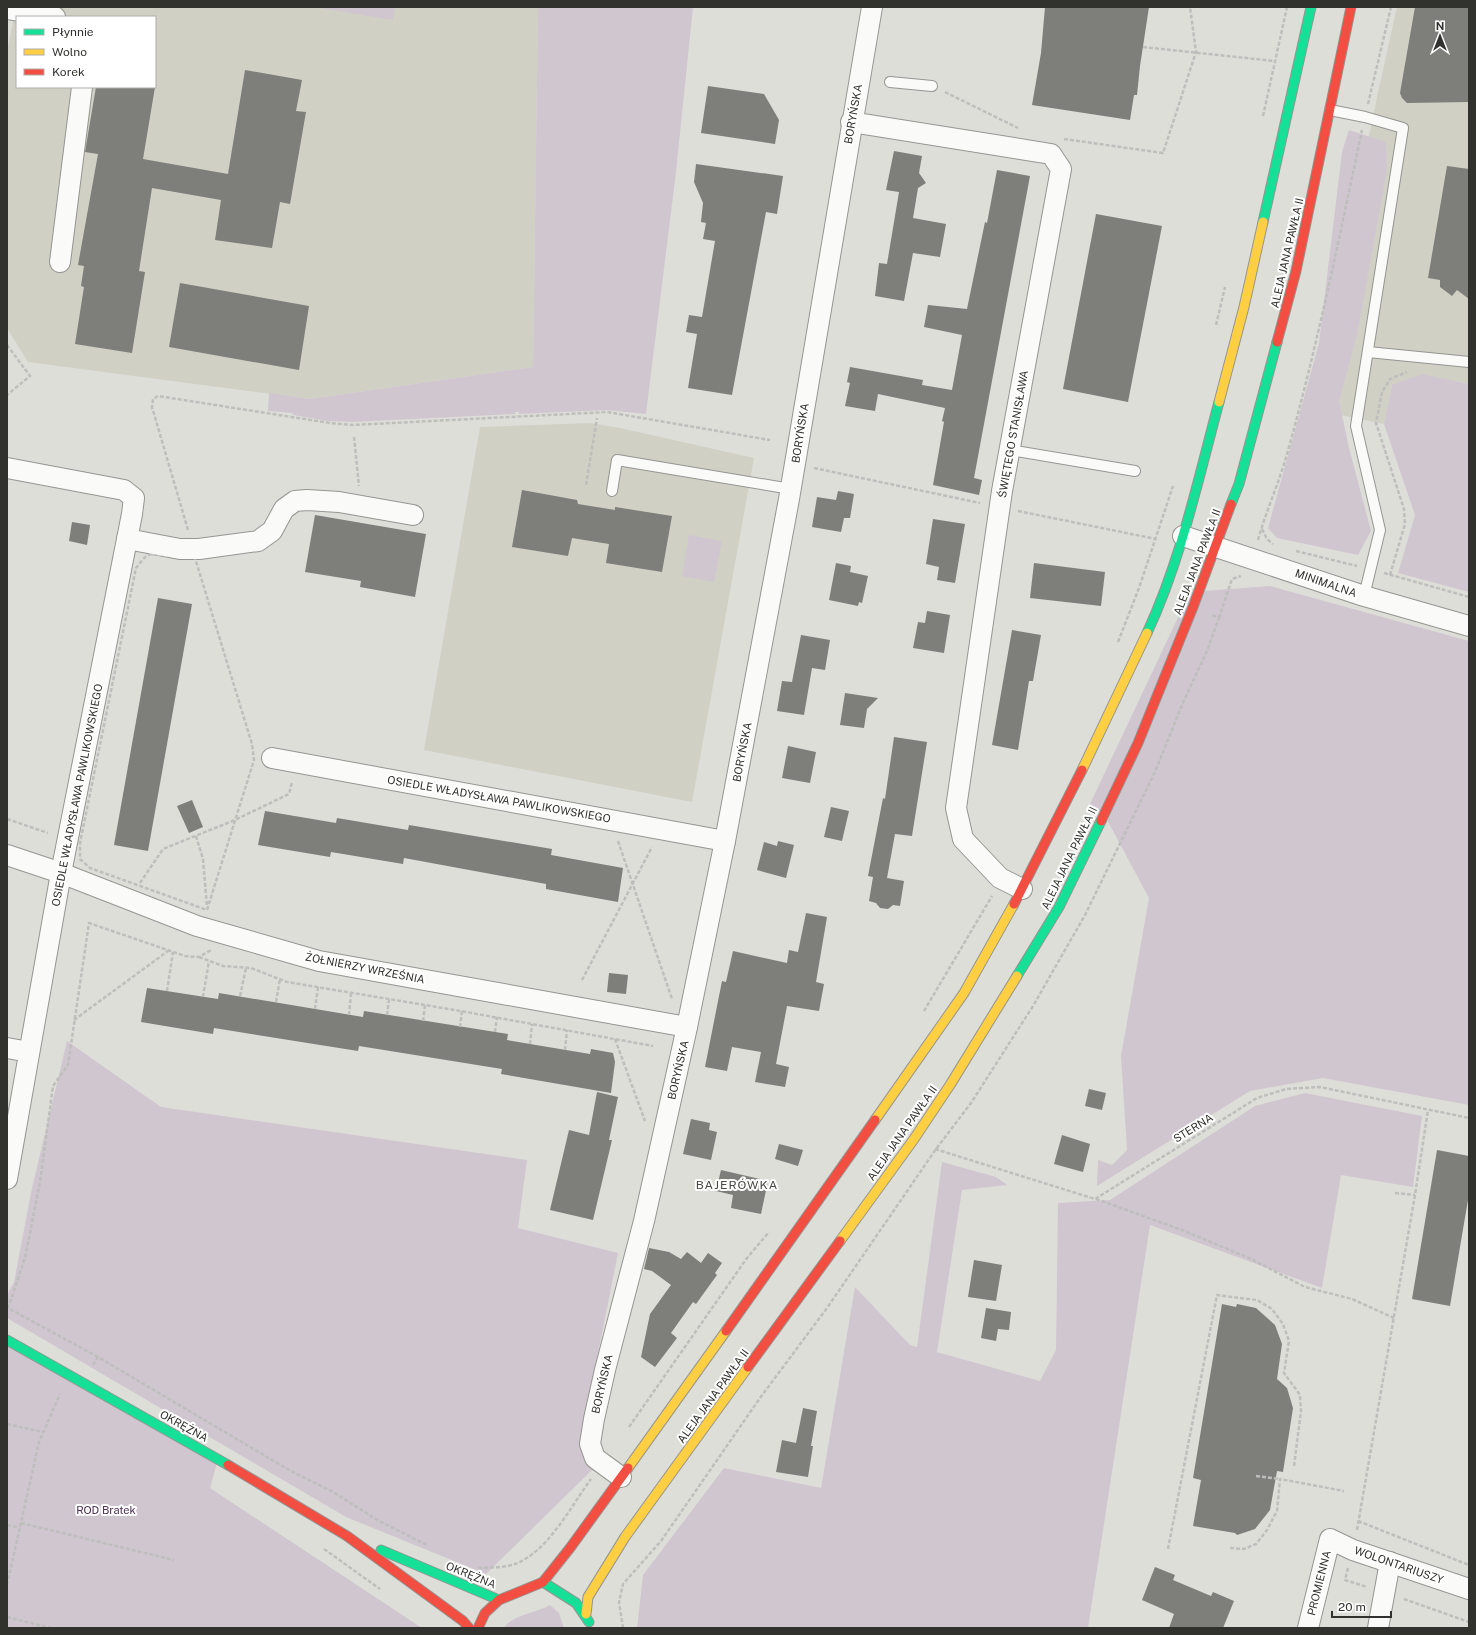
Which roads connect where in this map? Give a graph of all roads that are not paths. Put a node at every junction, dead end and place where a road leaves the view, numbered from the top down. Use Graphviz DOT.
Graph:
graph roads {
  1 [pos="872,7"];
  2 [pos="1311,7"];
  3 [pos="1351,7"];
  4 [pos="7,9"];
  5 [pos="49,16"];
  6 [pos="890,82"];
  7 [pos="932,86"];
  8 [pos="82,88"];
  9 [pos="1330,110"];
  10 [pos="852,122"];
  11 [pos="60,262"];
  12 [pos="1368,352"];
  13 [pos="1469,362"];
  14 [pos="1010,450"];
  15 [pos="7,468"];
  16 [pos="1135,471"];
  17 [pos="791,489"];
  18 [pos="612,491"];
  19 [pos="412,515"];
  20 [pos="1183,536"];
  21 [pos="127,539"];
  22 [pos="1216,547"];
  23 [pos="1364,596"];
  24 [pos="1469,626"];
  25 [pos="265,764"];
  26 [pos="725,841"];
  27 [pos="7,855"];
  28 [pos="61,872"];
  29 [pos="1022,889"];
  30 [pos="687,1026"];
  31 [pos="7,1048"];
  32 [pos="29,1052"];
  33 [pos="7,1179"];
  34 [pos="7,1340"];
  35 [pos="621,1477"];
  36 [pos="347,1536"];
  37 [pos="1330,1539"];
  38 [pos="1390,1562"];
  39 [pos="543,1582"];
  40 [pos="1469,1589"];
  41 [pos="499,1600"];
  42 [pos="586,1614"];
  43 [pos="469,1628"];
  44 [pos="478,1628"];
  45 [pos="592,1628"];
  46 [pos="1308,1628"];
  47 [pos="1378,1628"];
  1 -- 10 [label="street, BORYŃSKA"];
  2 -- 20 [label="street, ALEJA JANA PAWŁA II"];
  3 -- 9 [label="street, ALEJA JANA PAWŁA II"];
  4 -- 5 [label="street"];
  6 -- 7 [label="lane"];
  8 -- 11 [label="street"];
  9 -- 12 [label="lane"];
  9 -- 22 [label="street, ALEJA JANA PAWŁA II"];
  10 -- 14 [label="street, ŚWIĘTEGO STANISŁAWA"];
  10 -- 17 [label="street, BORYŃSKA"];
  12 -- 13 [label="lane"];
  12 -- 23 [label="lane"];
  14 -- 16 [label="lane"];
  14 -- 29 [label="street, ŚWIĘTEGO STANISŁAWA"];
  15 -- 21 [label="street, OSIEDLE WŁADYSŁAWA PAWLIKOWSKIEGO"];
  17 -- 18 [label="lane"];
  17 -- 26 [label="street, BORYŃSKA"];
  19 -- 21 [label="street"];
  20 -- 22 [label="street, MINIMALNA"];
  20 -- 29 [label="street, ALEJA JANA PAWŁA II"];
  21 -- 28 [label="street, OSIEDLE WŁADYSŁAWA PAWLIKOWSKIEGO"];
  22 -- 23 [label="street, MINIMALNA"];
  22 -- 42 [label="street, ALEJA JANA PAWŁA II"];
  23 -- 24 [label="street, MINIMALNA"];
  25 -- 26 [label="street, OSIEDLE WŁADYSŁAWA PAWLIKOWSKIEGO"];
  26 -- 30 [label="street, BORYŃSKA"];
  27 -- 28 [label="street, ŻOŁNIERZY WRZEŚNIA"];
  28 -- 30 [label="street, ŻOŁNIERZY WRZEŚNIA"];
  28 -- 32 [label="street, OSIEDLE WŁADYSŁAWA PAWLIKOWSKIEGO"];
  29 -- 35 [label="street, ALEJA JANA PAWŁA II"];
  30 -- 35 [label="street, BORYŃSKA"];
  31 -- 32 [label="street"];
  32 -- 33 [label="street, OSIEDLE WŁADYSŁAWA PAWLIKOWSKIEGO"];
  34 -- 36 [label="street, OKRĘŻNA"];
  35 -- 39 [label="street, ALEJA JANA PAWŁA II"];
  36 -- 41 [label="street, OKRĘŻNA"];
  36 -- 43 [label="street, OKRĘŻNA"];
  37 -- 38 [label="street, WOLONTARIUSZY"];
  37 -- 46 [label="street, PROMIENNA"];
  38 -- 40 [label="street, WOLONTARIUSZY"];
  38 -- 47 [label="street"];
  39 -- 41 [label="street"];
  39 -- 42 [label="street"];
  41 -- 44 [label="street"];
  42 -- 45 [label="street"];
}
